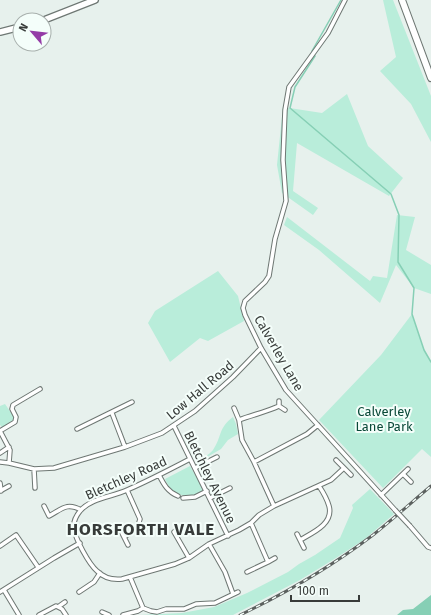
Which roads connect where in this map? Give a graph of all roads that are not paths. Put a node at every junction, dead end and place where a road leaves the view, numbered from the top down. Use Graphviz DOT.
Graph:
graph roads {
  1 [pos="95,0"];
  2 [pos="344,0"];
  3 [pos="402,0"];
  4 [pos="52,17"];
  5 [pos="12,29"];
  6 [pos="0,32"];
  7 [pos="431,78"];
  8 [pos="261,348"];
  9 [pos="40,389"];
  10 [pos="279,401"];
  11 [pos="132,402"];
  12 [pos="279,406"];
  13 [pos="234,408"];
  14 [pos="285,410"];
  15 [pos="112,413"];
  16 [pos="239,420"];
  17 [pos="174,426"];
  18 [pos="318,426"];
  19 [pos="77,429"];
  20 [pos="0,431"];
  21 [pos="9,447"];
  22 [pos="125,447"];
  23 [pos="0,453"];
  24 [pos="217,456"];
  25 [pos="190,459"];
  26 [pos="336,460"];
  27 [pos="0,462"];
  28 [pos="254,462"];
  29 [pos="9,463"];
  30 [pos="195,468"];
  31 [pos="344,468"];
  32 [pos="34,469"];
  33 [pos="408,469"];
  34 [pos="403,474"];
  35 [pos="160,475"];
  36 [pos="351,475"];
  37 [pos="411,482"];
  38 [pos="0,483"];
  39 [pos="9,486"];
  40 [pos="319,486"];
  41 [pos="35,488"];
  42 [pos="230,488"];
  43 [pos="127,490"];
  44 [pos="0,491"];
  45 [pos="207,491"];
  46 [pos="381,495"];
  47 [pos="178,496"];
  48 [pos="183,498"];
  49 [pos="210,498"];
  50 [pos="44,506"];
  51 [pos="274,506"];
  52 [pos="81,510"];
  53 [pos="251,523"];
  54 [pos="119,527"];
  55 [pos="182,527"];
  56 [pos="297,534"];
  57 [pos="228,536"];
  58 [pos="124,537"];
  59 [pos="300,540"];
  60 [pos="80,543"];
  61 [pos="210,544"];
  62 [pos="128,545"];
  63 [pos="0,546"];
  64 [pos="304,548"];
  65 [pos="431,548"];
  66 [pos="189,558"];
  67 [pos="275,558"];
  68 [pos="268,562"];
  69 [pos="38,567"];
  70 [pos="248,572"];
  71 [pos="100,574"];
  72 [pos="130,577"];
  73 [pos="2,591"];
  74 [pos="79,592"];
  75 [pos="238,592"];
  76 [pos="233,594"];
  77 [pos="65,602"];
  78 [pos="58,607"];
  79 [pos="143,608"];
  80 [pos="102,612"];
  81 [pos="19,615"];
  82 [pos="39,615"];
  83 [pos="66,615"];
  84 [pos="108,615"];
  85 [pos="123,615"];
  1 -- 4 [label="main road"];
  2 -- 8 [label="street, Calverley Lane"];
  3 -- 7 [label="highway"];
  5 -- 6 [label="main road"];
  8 -- 17 [label="street, Low Hall Road"];
  8 -- 18 [label="street, Calverley Lane"];
  9 -- 20 [label="street"];
  10 -- 12 [label="street"];
  11 -- 15 [label="street"];
  12 -- 14 [label="street"];
  12 -- 16 [label="street"];
  13 -- 16 [label="street"];
  15 -- 19 [label="street"];
  15 -- 22 [label="street"];
  16 -- 28 [label="street"];
  17 -- 22 [label="street, Low Hall Road"];
  17 -- 25 [label="street, Bletchley Avenue"];
  18 -- 28 [label="street"];
  18 -- 46 [label="street, Calverley Lane"];
  20 -- 21 [label="street"];
  21 -- 23 [label="street"];
  21 -- 29 [label="street"];
  22 -- 32 [label="street, Low Hall Road"];
  24 -- 30 [label="street"];
  25 -- 30 [label="street, Bletchley Avenue"];
  25 -- 35 [label="street, Bletchley Road"];
  26 -- 31 [label="street"];
  27 -- 29 [label="street, Low Hall Road"];
  28 -- 51 [label="street"];
  29 -- 32 [label="street, Low Hall Road"];
  30 -- 45 [label="street, Bletchley Avenue"];
  31 -- 36 [label="street"];
  31 -- 40 [label="street"];
  32 -- 41 [label="street"];
  33 -- 34 [label="street"];
  34 -- 37 [label="street"];
  34 -- 46 [label="street"];
  35 -- 43 [label="street, Bletchley Road"];
  35 -- 47 [label="street"];
  38 -- 44 [label="street"];
  39 -- 44 [label="street"];
  40 -- 51 [label="street"];
  40 -- 59 [label="street"];
  42 -- 49 [label="street"];
  43 -- 52 [label="street, Bletchley Road"];
  43 -- 58 [label="street"];
  45 -- 48 [label="street"];
  45 -- 49 [label="street, Bletchley Avenue"];
  46 -- 65 [label="street, Calverley Lane, bridge"];
  49 -- 57 [label="street, Bletchley Avenue"];
  50 -- 52 [label="street"];
  51 -- 53 [label="street"];
  52 -- 60 [label="street, Bletchley Road"];
  53 -- 57 [label="street"];
  53 -- 68 [label="street"];
  54 -- 58 [label="street"];
  55 -- 66 [label="street"];
  56 -- 59 [label="street"];
  57 -- 61 [label="street"];
  58 -- 62 [label="street"];
  59 -- 64 [label="street"];
  60 -- 69 [label="street"];
  60 -- 71 [label="street, Bletchley Road"];
  61 -- 66 [label="street"];
  61 -- 76 [label="street"];
  63 -- 69 [label="street"];
  66 -- 72 [label="street"];
  67 -- 68 [label="street"];
  68 -- 70 [label="street"];
  69 -- 73 [label="street"];
  71 -- 72 [label="street"];
  71 -- 74 [label="street"];
  72 -- 79 [label="street"];
  73 -- 81 [label="street"];
  75 -- 76 [label="street"];
  76 -- 79 [label="street"];
  77 -- 78 [label="street"];
  78 -- 82 [label="street"];
  78 -- 83 [label="street"];
  79 -- 85 [label="street"];
  80 -- 84 [label="street"];
}
